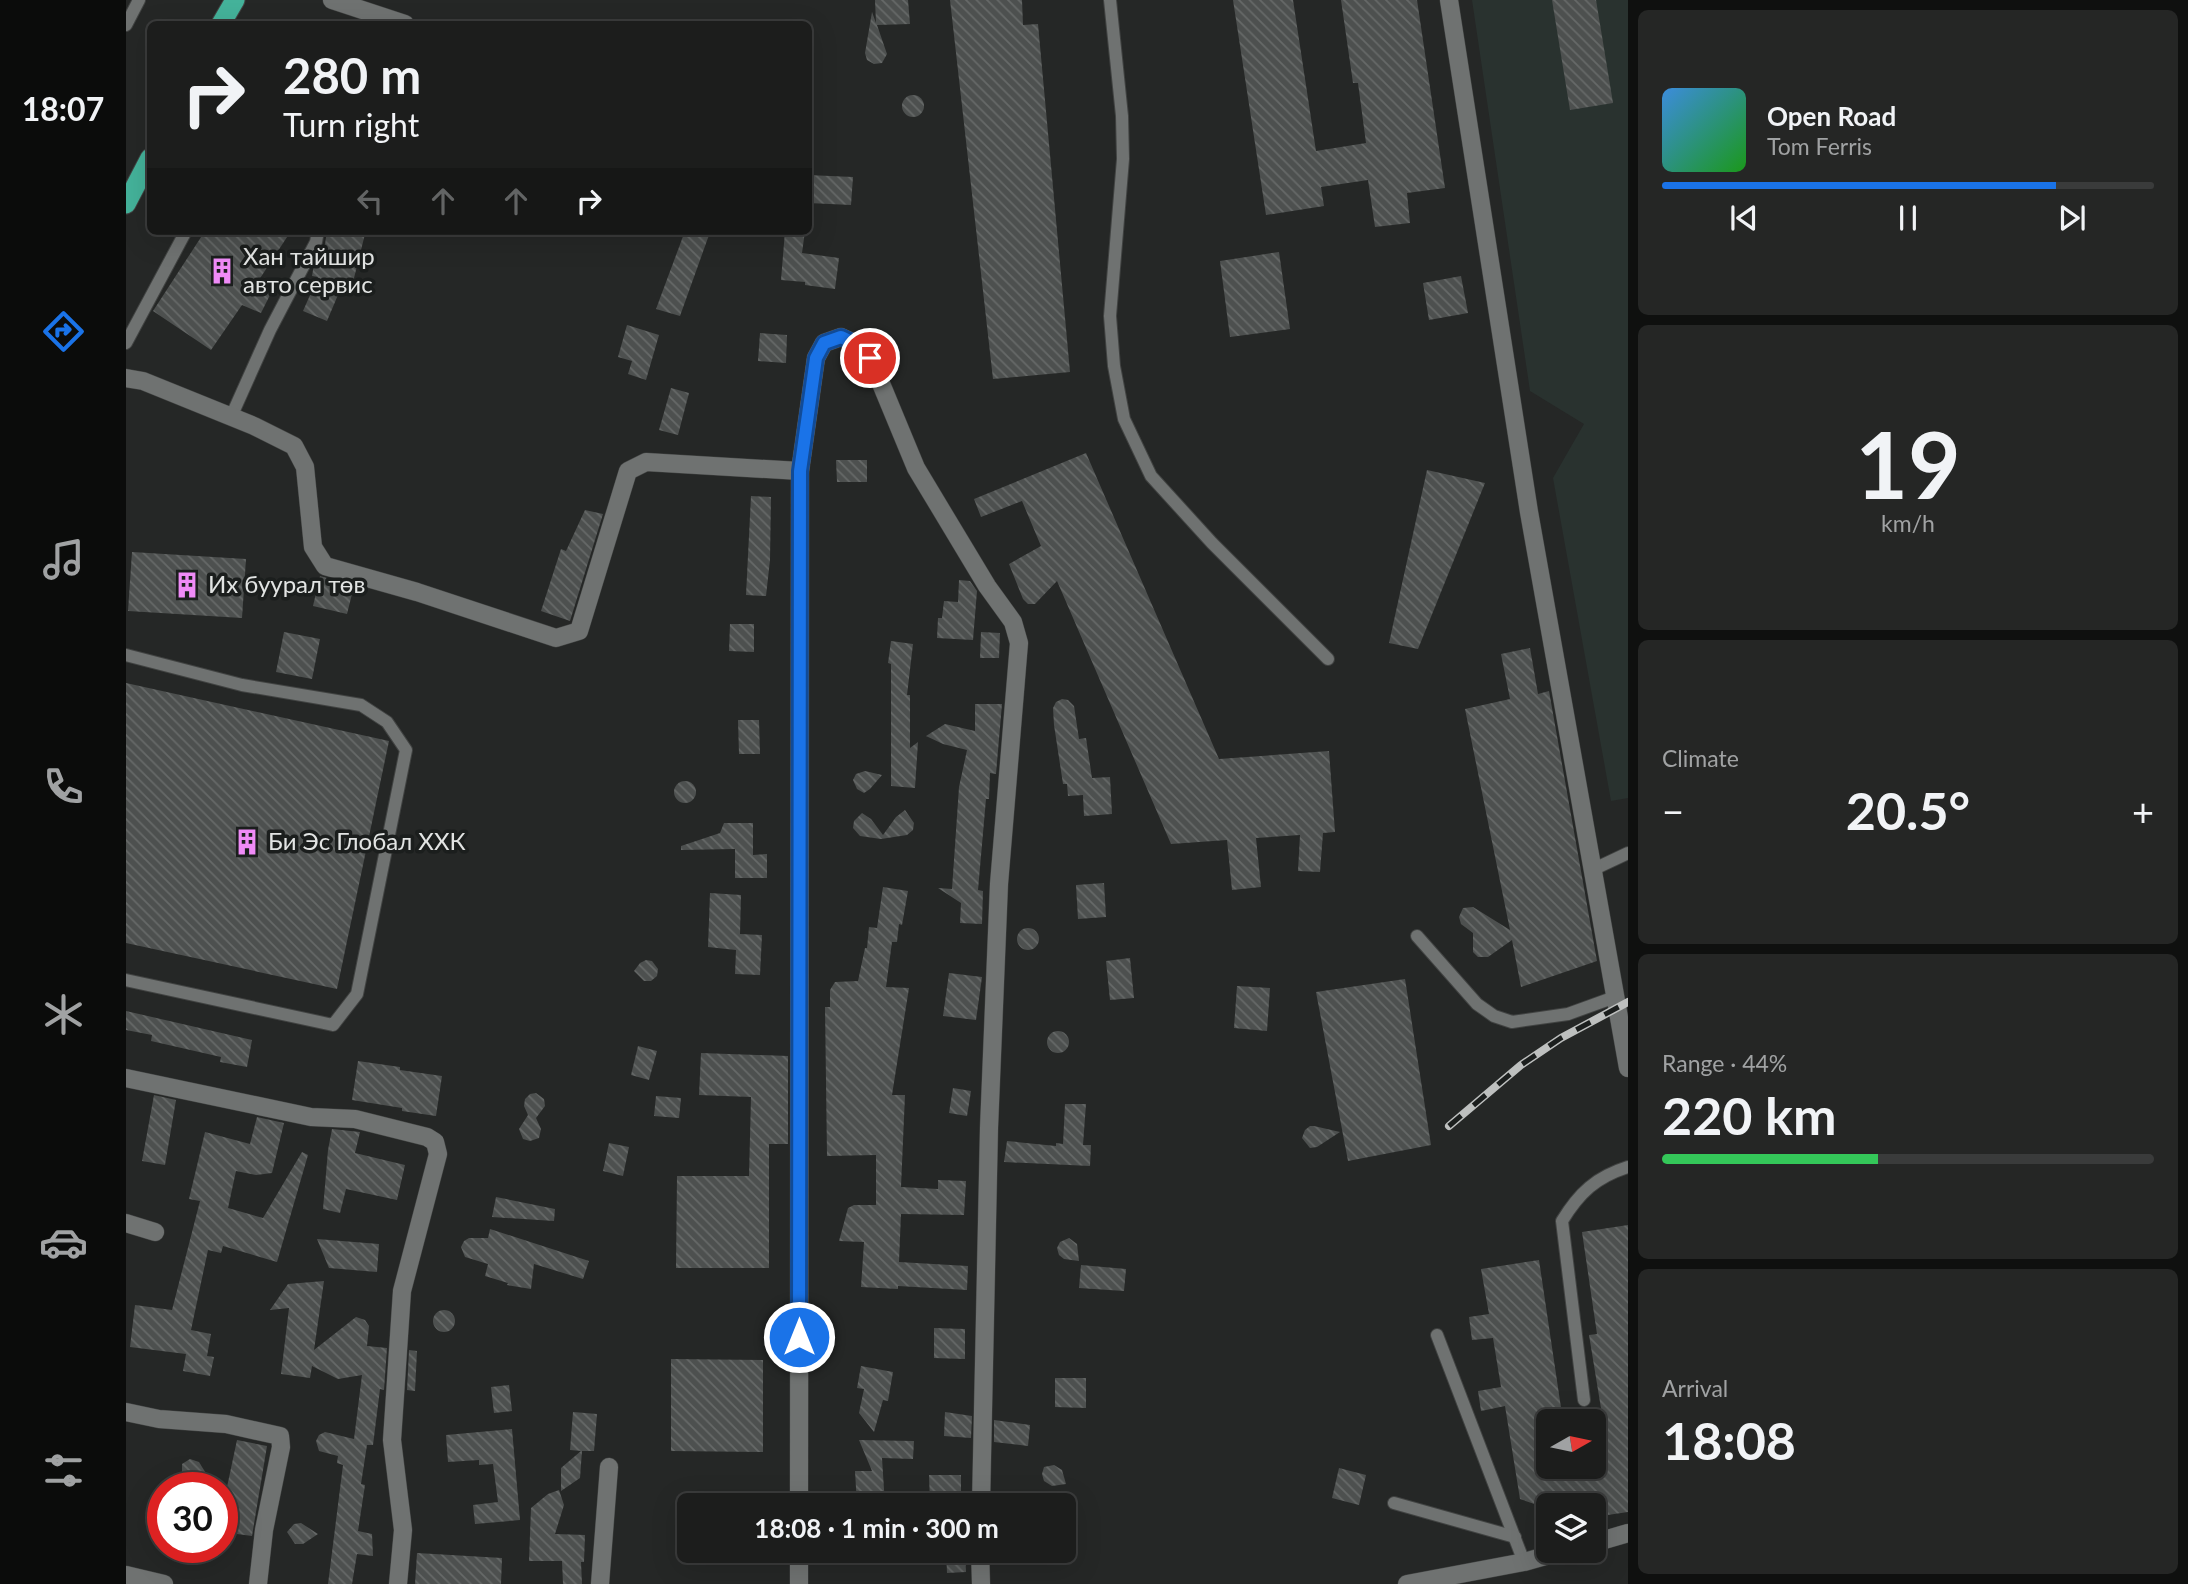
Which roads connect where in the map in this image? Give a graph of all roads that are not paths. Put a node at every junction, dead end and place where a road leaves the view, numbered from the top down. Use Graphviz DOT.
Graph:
graph roads {
  1 [pos="139,0"];
  2 [pos="234,0"];
  3 [pos="332,0"];
  4 [pos="1110,0"];
  5 [pos="1449,0"];
  6 [pos="224,21"];
  7 [pos="396,21"];
  8 [pos="126,25"];
  9 [pos="147,164"];
  10 [pos="126,204"];
  11 [pos="184,235"];
  12 [pos="317,235"];
  13 [pos="126,343"];
  14 [pos="126,378"];
  15 [pos="231,416"];
  16 [pos="800,471"];
  17 [pos="126,655"];
  18 [pos="1328,659"];
  19 [pos="1628,853"];
  20 [pos="1592,870"];
  21 [pos="1417,936"];
  22 [pos="126,980"];
  23 [pos="1615,997"];
  24 [pos="1628,1068"];
  25 [pos="126,1078"];
  26 [pos="1628,1167"];
  27 [pos="126,1223"];
  28 [pos="155,1232"];
  29 [pos="1437,1335"];
  30 [pos="1584,1400"];
  31 [pos="126,1412"];
  32 [pos="609,1467"];
  33 [pos="799,1493"];
  34 [pos="981,1493"];
  35 [pos="1394,1503"];
  36 [pos="1628,1533"];
  37 [pos="1515,1537"];
  38 [pos="1606,1539"];
  39 [pos="1536,1559"];
  40 [pos="1524,1562"];
  41 [pos="799,1563"];
  42 [pos="980,1563"];
  43 [pos="126,1575"];
  44 [pos="164,1584"];
  45 [pos="258,1584"];
  46 [pos="398,1584"];
  47 [pos="600,1584"];
  48 [pos="799,1584"];
  49 [pos="981,1584"];
  50 [pos="1407,1584"];
  1 -- 8 [label="lane"];
  2 -- 6 [label="highway"];
  3 -- 7 [label="street"];
  4 -- 18 [label="lane"];
  5 -- 20 [label="street"];
  9 -- 10 [label="highway"];
  11 -- 13 [label="lane"];
  12 -- 15 [label="lane"];
  14 -- 15 [label="street"];
  15 -- 16 [label="street"];
  16 -- 33 [label="street"];
  16 -- 34 [label="street"];
  17 -- 22 [label="lane"];
  19 -- 20 [label="lane"];
  20 -- 23 [label="street"];
  21 -- 23 [label="lane"];
  23 -- 24 [label="street"];
  25 -- 46 [label="street"];
  26 -- 30 [label="lane"];
  27 -- 28 [label="street"];
  29 -- 37 [label="lane"];
  31 -- 45 [label="street"];
  32 -- 47 [label="street"];
  35 -- 37 [label="lane"];
  36 -- 38 [label="street"];
  37 -- 40 [label="lane"];
  39 -- 40 [label="street"];
  40 -- 50 [label="street"];
  41 -- 48 [label="street"];
  42 -- 49 [label="street"];
  43 -- 44 [label="street"];
}
